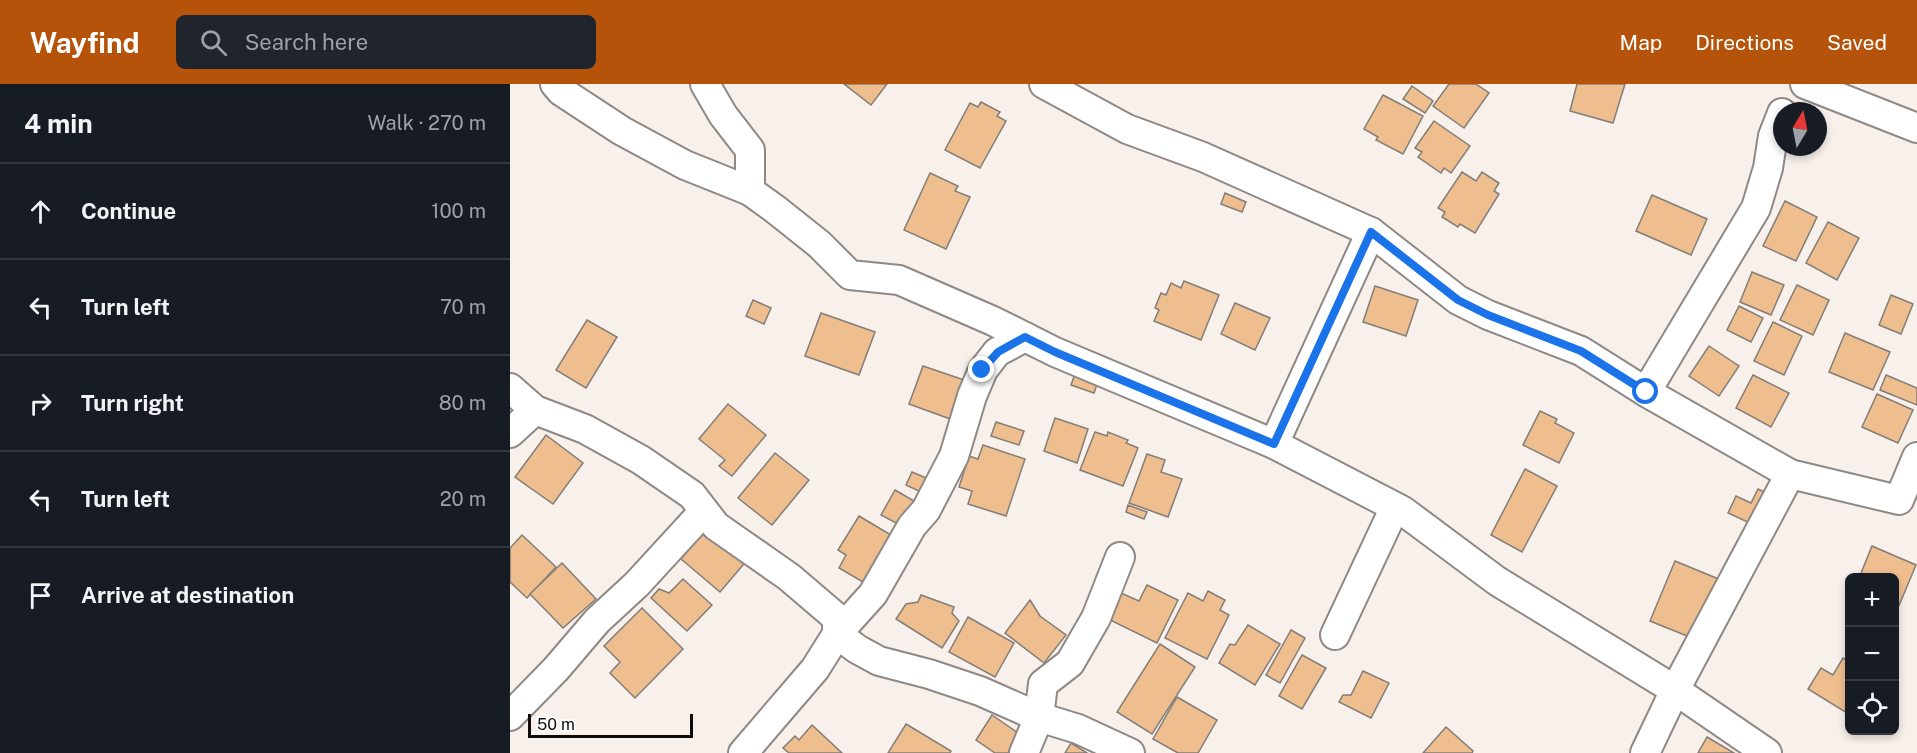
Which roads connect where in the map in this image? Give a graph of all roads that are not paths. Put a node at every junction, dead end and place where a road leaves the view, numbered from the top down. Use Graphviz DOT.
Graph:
graph roads {
  1 [pos="555,84"];
  2 [pos="705,84"];
  3 [pos="1044,84"];
  4 [pos="1807,85"];
  5 [pos="1791,102"];
  6 [pos="1917,128"];
  7 [pos="1773,136"];
  8 [pos="750,191"];
  9 [pos="1371,232"];
  10 [pos="1025,337"];
  11 [pos="510,388"];
  12 [pos="1646,392"];
  13 [pos="535,410"];
  14 [pos="510,433"];
  15 [pos="1274,444"];
  16 [pos="1917,457"];
  17 [pos="1790,474"];
  18 [pos="1395,507"];
  19 [pos="704,511"];
  20 [pos="1120,557"];
  21 [pos="837,634"];
  22 [pos="1335,635"];
  23 [pos="1675,690"];
  24 [pos="510,716"];
  25 [pos="1038,717"];
  26 [pos="743,753"];
  27 [pos="1024,753"];
  28 [pos="1130,753"];
  29 [pos="1645,753"];
  30 [pos="1767,753"];
  1 -- 8 [label="street"];
  2 -- 8 [label="street"];
  3 -- 9 [label="street"];
  4 -- 5 [label="street"];
  4 -- 6 [label="street"];
  7 -- 12 [label="street"];
  8 -- 10 [label="street"];
  9 -- 12 [label="street"];
  9 -- 15 [label="street"];
  10 -- 15 [label="street"];
  10 -- 21 [label="street"];
  11 -- 13 [label="street"];
  12 -- 17 [label="street"];
  13 -- 14 [label="street"];
  13 -- 19 [label="street"];
  15 -- 18 [label="street"];
  16 -- 17 [label="street"];
  17 -- 23 [label="street"];
  18 -- 22 [label="street"];
  18 -- 23 [label="street"];
  19 -- 21 [label="street"];
  19 -- 24 [label="street"];
  20 -- 25 [label="street"];
  21 -- 25 [label="street"];
  21 -- 26 [label="street"];
  23 -- 29 [label="street"];
  23 -- 30 [label="street"];
  25 -- 27 [label="street"];
  25 -- 28 [label="street"];
}
